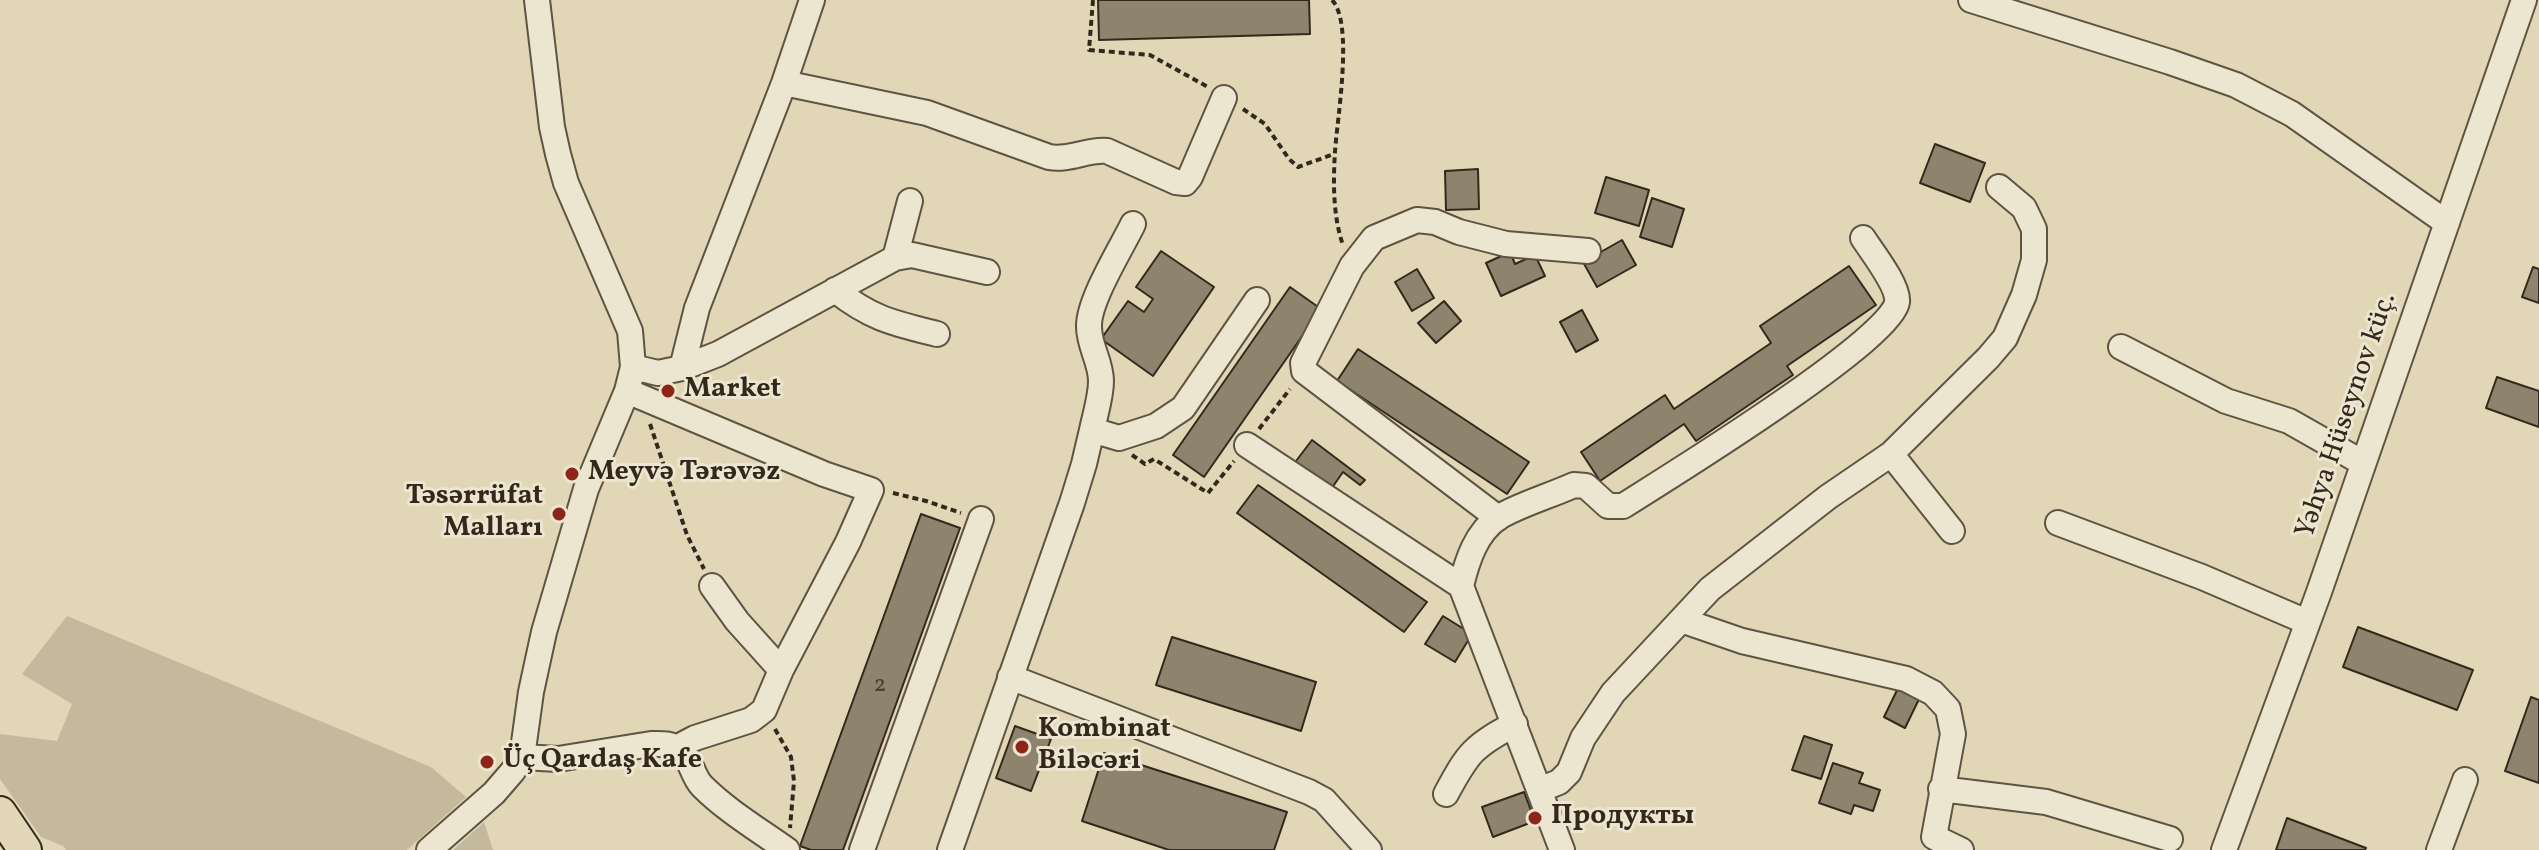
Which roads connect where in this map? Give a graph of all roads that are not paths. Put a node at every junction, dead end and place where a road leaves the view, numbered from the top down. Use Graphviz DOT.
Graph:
graph roads {
  1 [pos="537,0"];
  2 [pos="812,0"];
  3 [pos="1971,0"];
  4 [pos="2526,17"];
  5 [pos="784,83"];
  6 [pos="1224,98"];
  7 [pos="1999,187"];
  8 [pos="910,201"];
  9 [pos="2447,223"];
  10 [pos="1133,224"];
  11 [pos="1863,238"];
  12 [pos="1588,251"];
  13 [pos="895,258"];
  14 [pos="987,272"];
  15 [pos="835,290"];
  16 [pos="1257,300"];
  17 [pos="937,334"];
  18 [pos="2121,347"];
  19 [pos="682,368"];
  20 [pos="630,379"];
  21 [pos="1092,430"];
  22 [pos="1247,445"];
  23 [pos="1891,454"];
  24 [pos="2363,463"];
  25 [pos="1498,518"];
  26 [pos="981,519"];
  27 [pos="2058,523"];
  28 [pos="1952,531"];
  29 [pos="712,586"];
  30 [pos="1461,586"];
  31 [pos="1681,620"];
  32 [pos="2307,622"];
  33 [pos="781,670"];
  34 [pos="1010,677"];
  35 [pos="1515,724"];
  36 [pos="676,748"];
  37 [pos="522,757"];
  38 [pos="2465,780"];
  39 [pos="1941,789"];
  40 [pos="1539,790"];
  41 [pos="1446,794"];
  42 [pos="0,813"];
  43 [pos="2170,839"];
  44 [pos="788,842"];
  45 [pos="1928,844"];
  46 [pos="25,850"];
  47 [pos="429,850"];
  48 [pos="862,850"];
  49 [pos="950,850"];
  50 [pos="1369,850"];
  51 [pos="1562,850"];
  52 [pos="1961,850"];
  53 [pos="2224,850"];
  54 [pos="2439,850"];
  1 -- 20 [label="street"];
  2 -- 5 [label="street"];
  3 -- 9 [label="street"];
  4 -- 9 [label="street, Yəhya Hüseynov küç."];
  5 -- 6 [label="street"];
  5 -- 19 [label="street"];
  7 -- 23 [label="street"];
  8 -- 13 [label="street"];
  9 -- 24 [label="street, Yəhya Hüseynov küç."];
  10 -- 21 [label="street"];
  11 -- 25 [label="street"];
  12 -- 25 [label="street"];
  13 -- 14 [label="street"];
  13 -- 15 [label="street"];
  15 -- 17 [label="street"];
  15 -- 19 [label="street"];
  16 -- 21 [label="street"];
  18 -- 24 [label="street"];
  19 -- 20 [label="street"];
  20 -- 33 [label="street"];
  20 -- 37 [label="street"];
  21 -- 34 [label="street"];
  22 -- 30 [label="street"];
  23 -- 28 [label="street"];
  23 -- 31 [label="street"];
  24 -- 32 [label="street, Yəhya Hüseynov küç."];
  25 -- 30 [label="street"];
  26 -- 48 [label="street"];
  27 -- 32 [label="street"];
  29 -- 33 [label="street"];
  30 -- 35 [label="street"];
  31 -- 39 [label="street"];
  31 -- 40 [label="street"];
  32 -- 53 [label="street, Yəhya Hüseynov küç."];
  33 -- 36 [label="street"];
  34 -- 49 [label="street"];
  34 -- 50 [label="street"];
  35 -- 40 [label="street"];
  35 -- 41 [label="street"];
  36 -- 37 [label="street"];
  36 -- 44 [label="street"];
  37 -- 47 [label="street"];
  38 -- 54 [label="street"];
  39 -- 43 [label="street"];
  39 -- 45 [label="street"];
  40 -- 51 [label="street"];
  42 -- 46 [label="main road"];
  45 -- 52 [label="street"];
}
